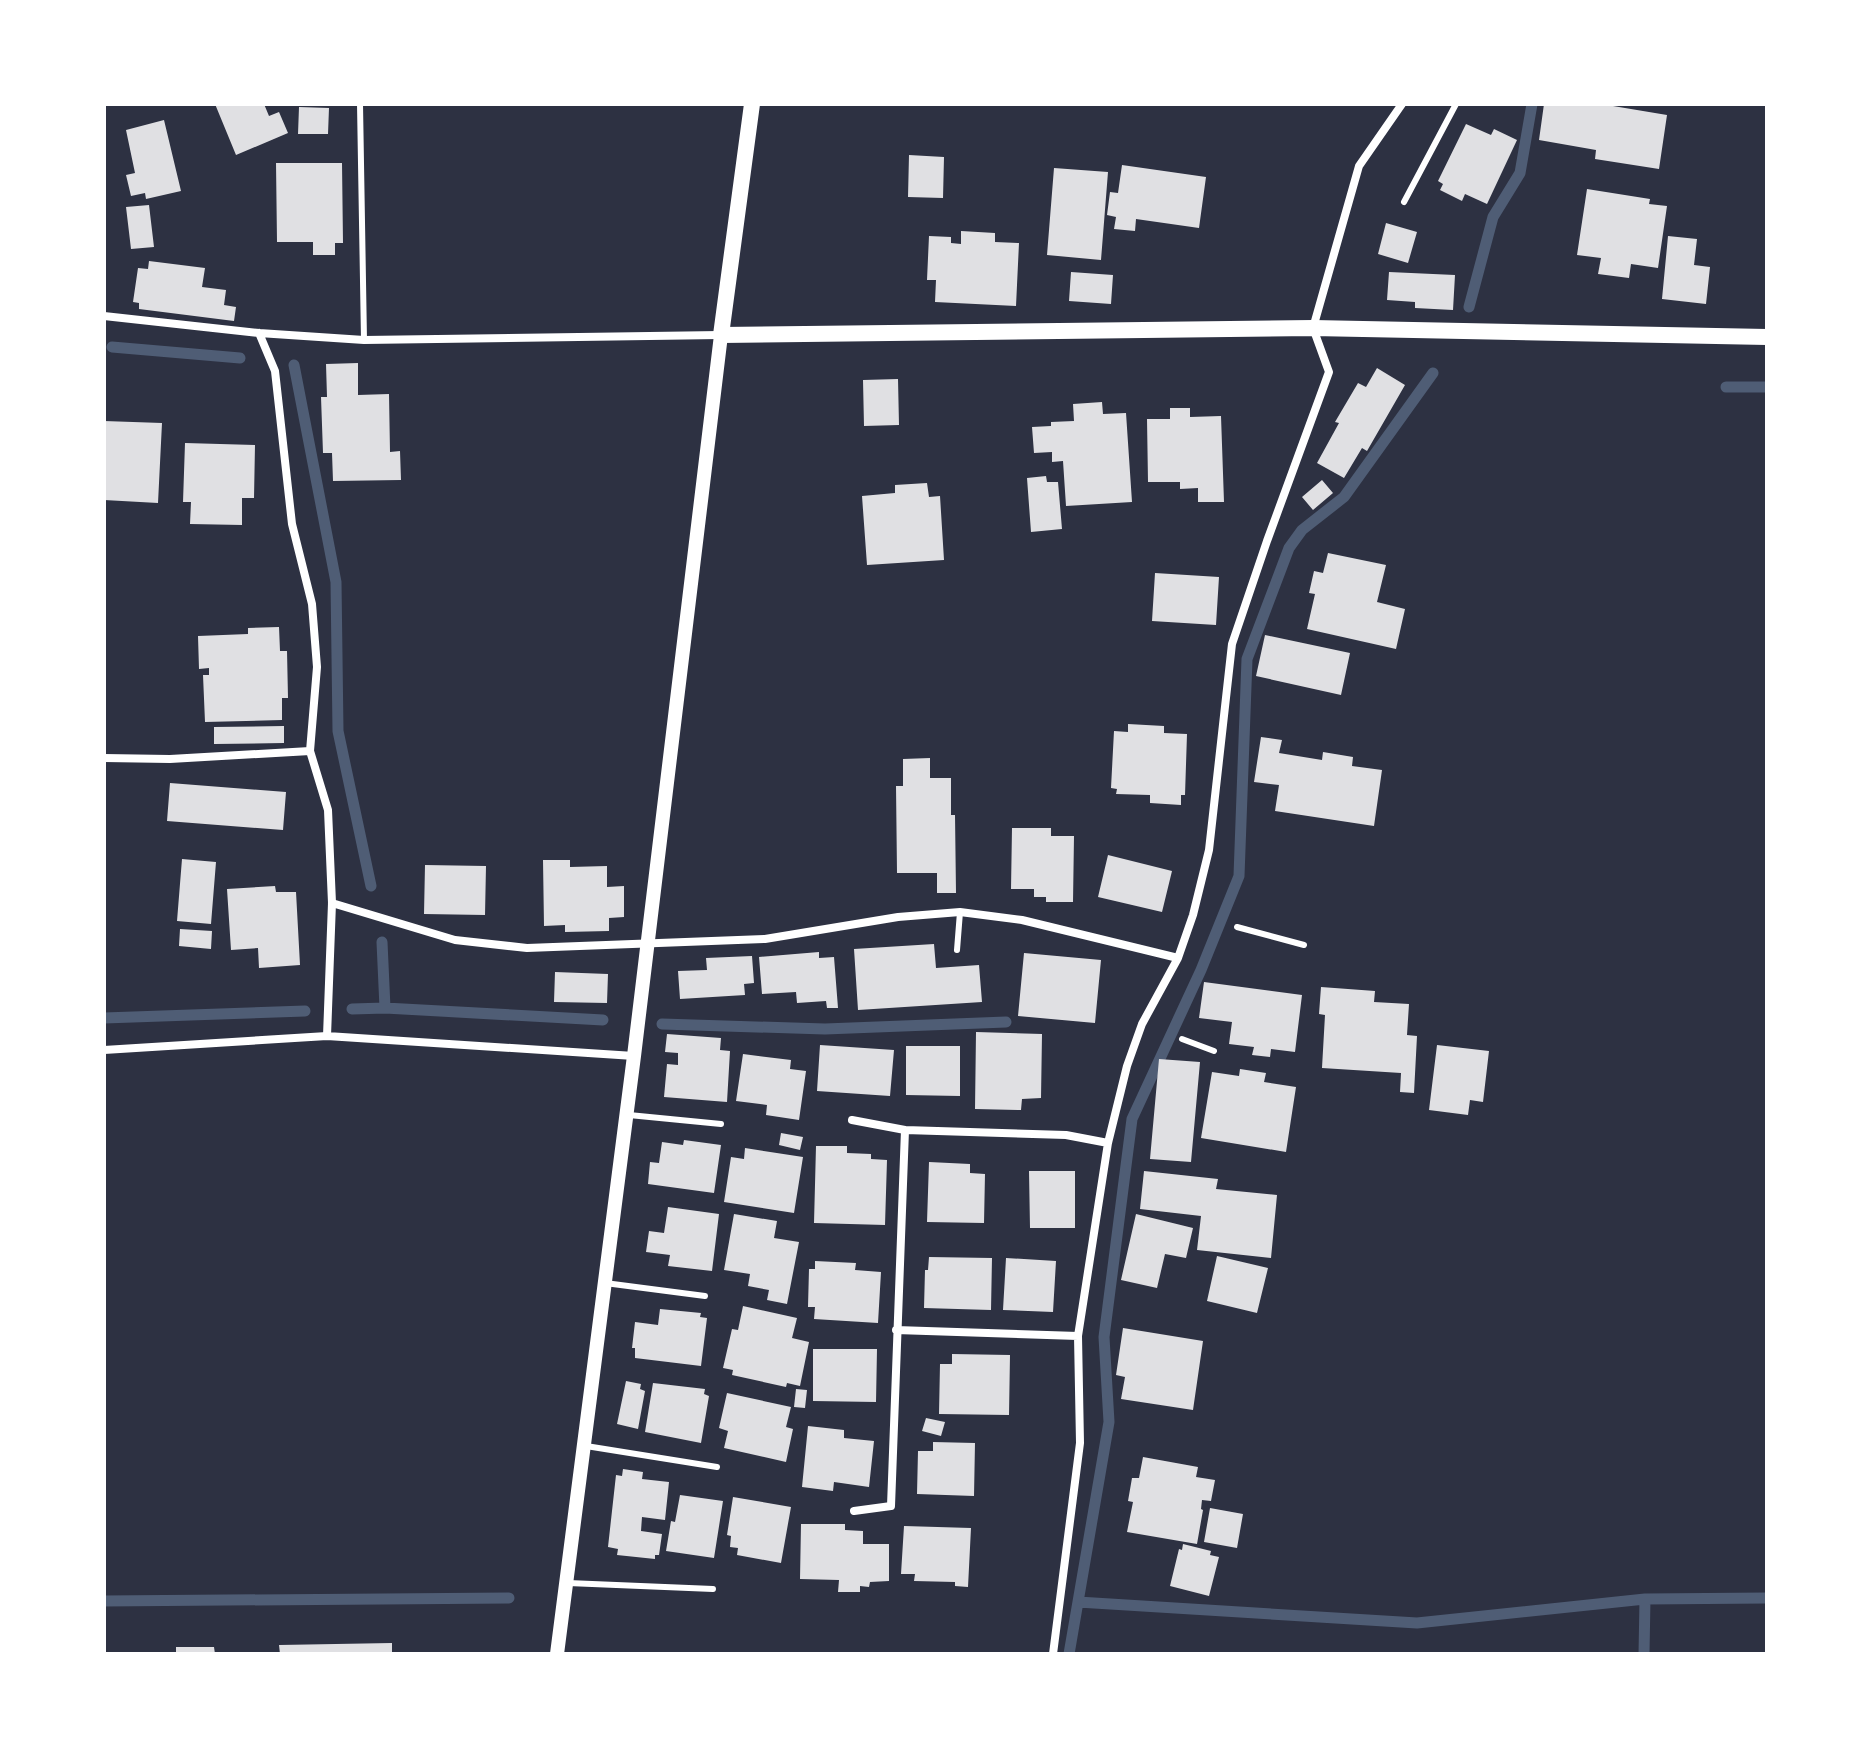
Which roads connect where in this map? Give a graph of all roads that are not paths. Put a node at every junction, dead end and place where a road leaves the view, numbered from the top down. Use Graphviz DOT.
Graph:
graph roads {
  1 [pos="360,104"];
  2 [pos="752,104"];
  3 [pos="1402,104"];
  4 [pos="1456,104"];
  5 [pos="1404,202"];
  6 [pos="104,316"];
  7 [pos="1313,328"];
  8 [pos="259,333"];
  9 [pos="721,335"];
  10 [pos="1767,337"];
  11 [pos="364,340"];
  12 [pos="310,751"];
  13 [pos="104,758"];
  14 [pos="332,903"];
  15 [pos="960,912"];
  16 [pos="1237,927"];
  17 [pos="648,943"];
  18 [pos="1304,945"];
  19 [pos="957,950"];
  20 [pos="1178,958"];
  21 [pos="327,1036"];
  22 [pos="1182,1039"];
  23 [pos="104,1050"];
  24 [pos="1214,1051"];
  25 [pos="634,1056"];
  26 [pos="626,1114"];
  27 [pos="852,1120"];
  28 [pos="721,1124"];
  29 [pos="905,1130"];
  30 [pos="1108,1143"];
  31 [pos="605,1283"];
  32 [pos="705,1296"];
  33 [pos="896,1330"];
  34 [pos="1078,1336"];
  35 [pos="584,1446"];
  36 [pos="717,1467"];
  37 [pos="854,1511"];
  38 [pos="566,1583"];
  39 [pos="713,1589"];
  40 [pos="557,1654"];
  41 [pos="1053,1654"];
  1 -- 11 [label="lane"];
  2 -- 9 [label="main road"];
  3 -- 7 [label="street"];
  4 -- 5 [label="lane"];
  6 -- 8 [label="street"];
  7 -- 9 [label="main road"];
  7 -- 10 [label="main road"];
  7 -- 20 [label="street"];
  8 -- 11 [label="street"];
  8 -- 12 [label="street"];
  9 -- 11 [label="street"];
  9 -- 17 [label="street"];
  12 -- 13 [label="street"];
  12 -- 14 [label="street"];
  14 -- 17 [label="street"];
  14 -- 21 [label="street"];
  15 -- 17 [label="street"];
  15 -- 19 [label="lane"];
  15 -- 20 [label="street"];
  16 -- 18 [label="lane"];
  17 -- 25 [label="street"];
  20 -- 30 [label="street"];
  21 -- 23 [label="street"];
  21 -- 25 [label="street"];
  22 -- 24 [label="lane"];
  25 -- 26 [label="street"];
  26 -- 28 [label="lane"];
  26 -- 31 [label="street"];
  27 -- 29 [label="street"];
  29 -- 30 [label="street"];
  29 -- 33 [label="street"];
  30 -- 34 [label="street"];
  31 -- 32 [label="lane"];
  31 -- 35 [label="street"];
  33 -- 34 [label="street"];
  33 -- 37 [label="street"];
  34 -- 41 [label="street"];
  35 -- 36 [label="lane"];
  35 -- 38 [label="street"];
  38 -- 39 [label="lane"];
  38 -- 40 [label="street"];
}
